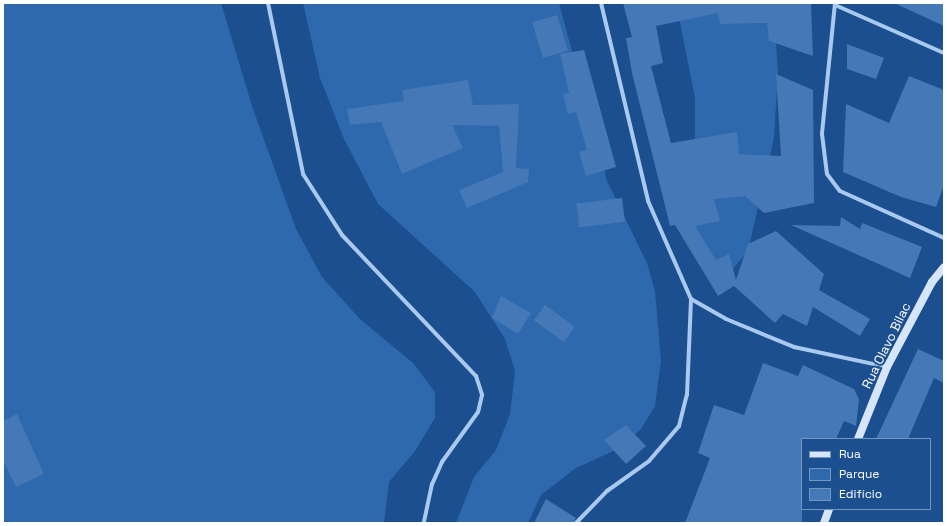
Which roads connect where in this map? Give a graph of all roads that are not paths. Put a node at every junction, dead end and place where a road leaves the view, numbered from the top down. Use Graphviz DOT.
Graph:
graph roads {
  1 [pos="268,3"];
  2 [pos="601,3"];
  3 [pos="835,4"];
  4 [pos="944,53"];
  5 [pos="944,238"];
  6 [pos="944,267"];
  7 [pos="691,298"];
  8 [pos="888,367"];
  9 [pos="858,438"];
  10 [pos="830,510"];
  11 [pos="424,523"];
  12 [pos="576,523"];
  13 [pos="824,523"];
  1 -- 11 [label="street"];
  2 -- 7 [label="street"];
  3 -- 4 [label="street"];
  3 -- 5 [label="street"];
  6 -- 8 [label="street, Rua Olavo Bilac"];
  7 -- 8 [label="street"];
  7 -- 12 [label="street"];
  8 -- 9 [label="street, Rua Olavo Bilac"];
  10 -- 13 [label="street"];
}
